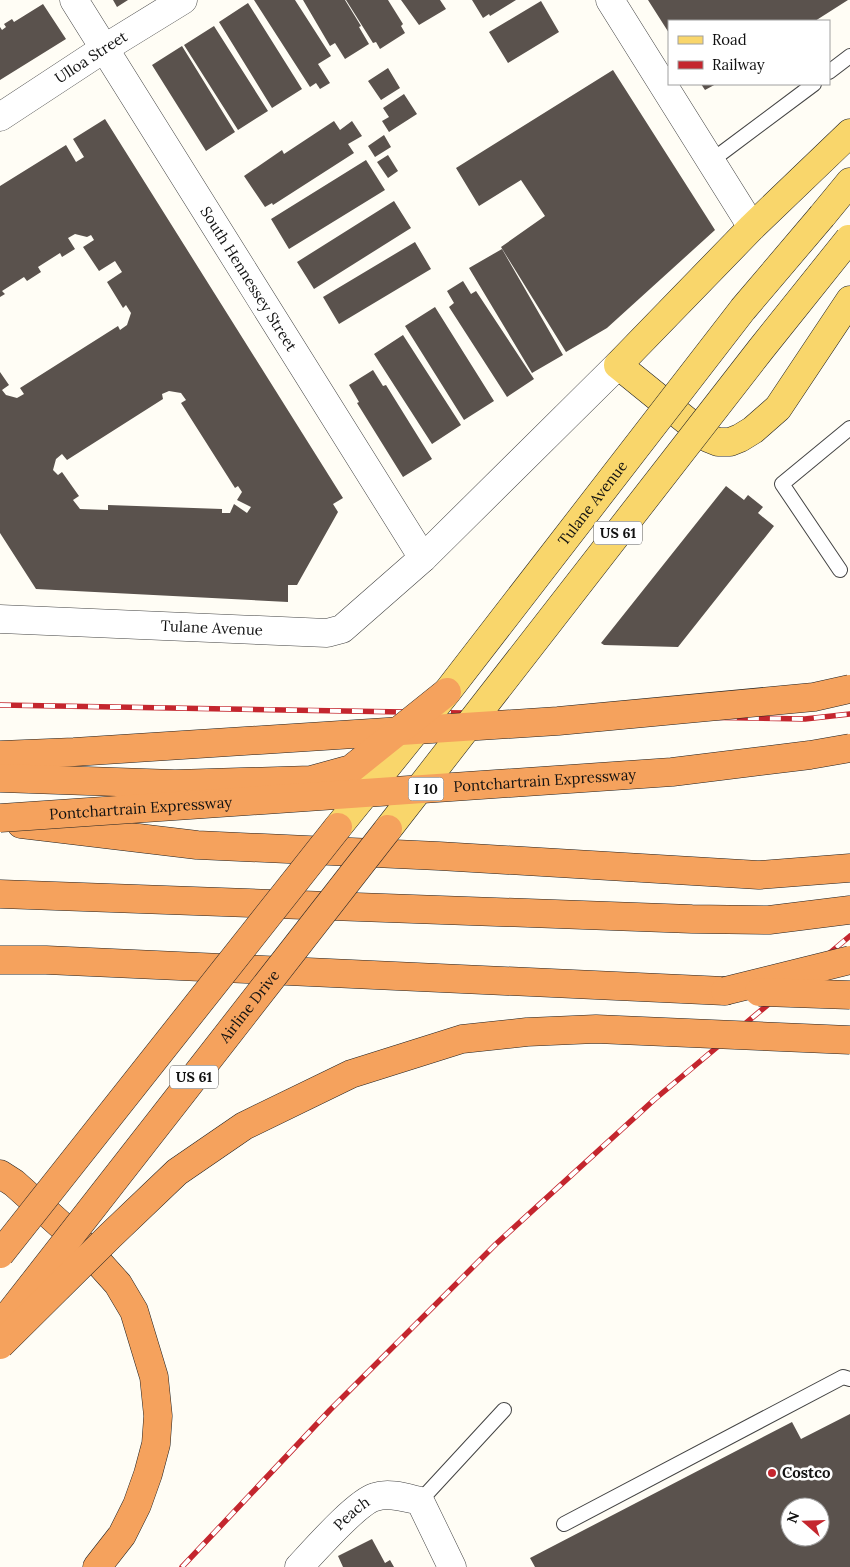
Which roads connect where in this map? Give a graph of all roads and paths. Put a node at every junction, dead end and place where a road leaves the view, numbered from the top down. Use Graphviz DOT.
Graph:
graph roads {
  1 [pos="74,0"];
  2 [pos="183,0"];
  3 [pos="610,0"];
  4 [pos="105,48"];
  5 [pos="850,56"];
  6 [pos="830,71"];
  7 [pos="813,85"];
  8 [pos="0,117"];
  9 [pos="850,133"];
  10 [pos="711,161"];
  11 [pos="850,182"];
  12 [pos="752,227"];
  13 [pos="850,239"];
  14 [pos="850,300"];
  15 [pos="618,365"];
  16 [pos="850,428"];
  17 [pos="423,558"];
  18 [pos="840,570"];
  19 [pos="0,618"];
  20 [pos="850,689"];
  21 [pos="447,692"];
  22 [pos="850,748"];
  23 [pos="0,755"];
  24 [pos="0,778"];
  25 [pos="0,820"];
  26 [pos="338,826"];
  27 [pos="388,828"];
  28 [pos="850,868"];
  29 [pos="850,891"];
  30 [pos="0,894"];
  31 [pos="850,910"];
  32 [pos="692,919"];
  33 [pos="0,960"];
  34 [pos="850,960"];
  35 [pos="725,991"];
  36 [pos="850,995"];
  37 [pos="850,1040"];
  38 [pos="0,1174"];
  39 [pos="0,1254"];
  40 [pos="0,1326"];
  41 [pos="0,1345"];
  42 [pos="850,1379"];
  43 [pos="504,1410"];
  44 [pos="420,1501"];
  45 [pos="564,1524"];
  46 [pos="97,1567"];
  47 [pos="299,1567"];
  48 [pos="452,1567"];
  1 -- 4 [label="street, South Hennessey Street"];
  2 -- 4 [label="street, Ulloa Street"];
  3 -- 10 [label="street"];
  4 -- 8 [label="street, Ulloa Street"];
  4 -- 17 [label="street, South Hennessey Street"];
  5 -- 6 [label="lane"];
  7 -- 10 [label="lane"];
  9 -- 12 [label="main road"];
  10 -- 12 [label="street"];
  11 -- 21 [label="main road, Tulane Avenue / US 61, bridge"];
  12 -- 15 [label="main road"];
  13 -- 27 [label="main road, US 61, bridge"];
  14 -- 15 [label="main road"];
  15 -- 17 [label="street, Tulane Avenue"];
  16 -- 18 [label="lane"];
  17 -- 19 [label="street, Tulane Avenue"];
  20 -- 23 [label="highway, bridge"];
  21 -- 24 [label="highway, bridge"];
  21 -- 26 [label="main road, Tulane Avenue / US 61, bridge"];
  22 -- 25 [label="highway, Pontchartrain Expressway / I 10, bridge"];
  25 -- 28 [label="highway, bridge"];
  26 -- 39 [label="highway, US 61, bridge"];
  27 -- 40 [label="highway, Airline Drive / US 61, bridge"];
  29 -- 32 [label="highway"];
  30 -- 32 [label="highway, bridge"];
  31 -- 32 [label="highway"];
  33 -- 35 [label="highway, bridge"];
  34 -- 35 [label="highway, bridge"];
  35 -- 36 [label="highway, bridge"];
  37 -- 41 [label="highway, bridge"];
  38 -- 46 [label="highway"];
  42 -- 45 [label="lane"];
  43 -- 44 [label="lane"];
  44 -- 47 [label="street, Peach"];
  44 -- 48 [label="street"];
}
